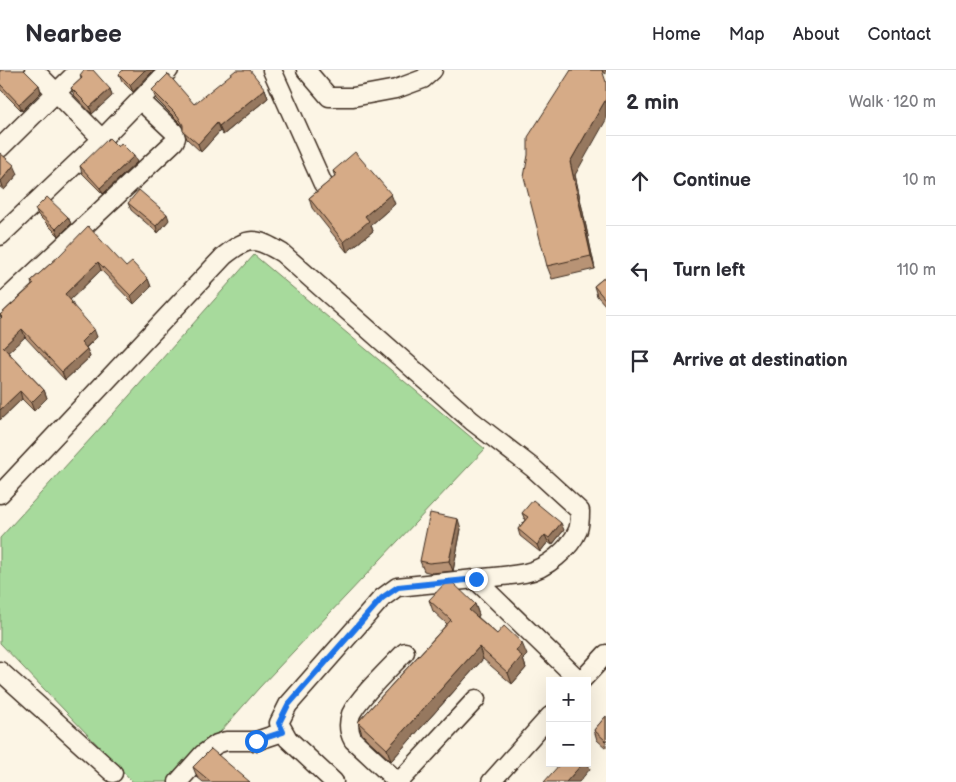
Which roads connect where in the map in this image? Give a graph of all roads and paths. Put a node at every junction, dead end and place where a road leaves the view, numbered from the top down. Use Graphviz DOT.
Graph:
graph roads {
  1 [pos="34,70"];
  2 [pos="79,70"];
  3 [pos="170,70"];
  4 [pos="272,70"];
  5 [pos="306,70"];
  6 [pos="433,70"];
  7 [pos="56,93"];
  8 [pos="140,100"];
  9 [pos="102,139"];
  10 [pos="0,148"];
  11 [pos="323,184"];
  12 [pos="0,236"];
  13 [pos="0,305"];
  14 [pos="0,494"];
  15 [pos="476,579"];
  16 [pos="404,652"];
  17 [pos="606,654"];
  18 [pos="0,671"];
  19 [pos="577,677"];
  20 [pos="585,677"];
  21 [pos="476,699"];
  22 [pos="546,720"];
  23 [pos="283,732"];
  24 [pos="112,773"];
  25 [pos="330,781"];
  26 [pos="178,782"];
  27 [pos="398,782"];
  28 [pos="491,782"];
  1 -- 7 [label="street"];
  2 -- 7 [label="street"];
  3 -- 8 [label="street"];
  4 -- 11 [label="street"];
  5 -- 6 [label="street"];
  7 -- 9 [label="street"];
  7 -- 10 [label="street"];
  8 -- 9 [label="street"];
  8 -- 13 [label="street"];
  9 -- 12 [label="street"];
  14 -- 15 [label="street"];
  15 -- 19 [label="street"];
  15 -- 23 [label="street"];
  16 -- 27 [label="street"];
  17 -- 20 [label="street"];
  18 -- 24 [label="street"];
  21 -- 27 [label="street"];
  22 -- 28 [label="street"];
  23 -- 25 [label="street"];
  23 -- 26 [label="street"];
}
